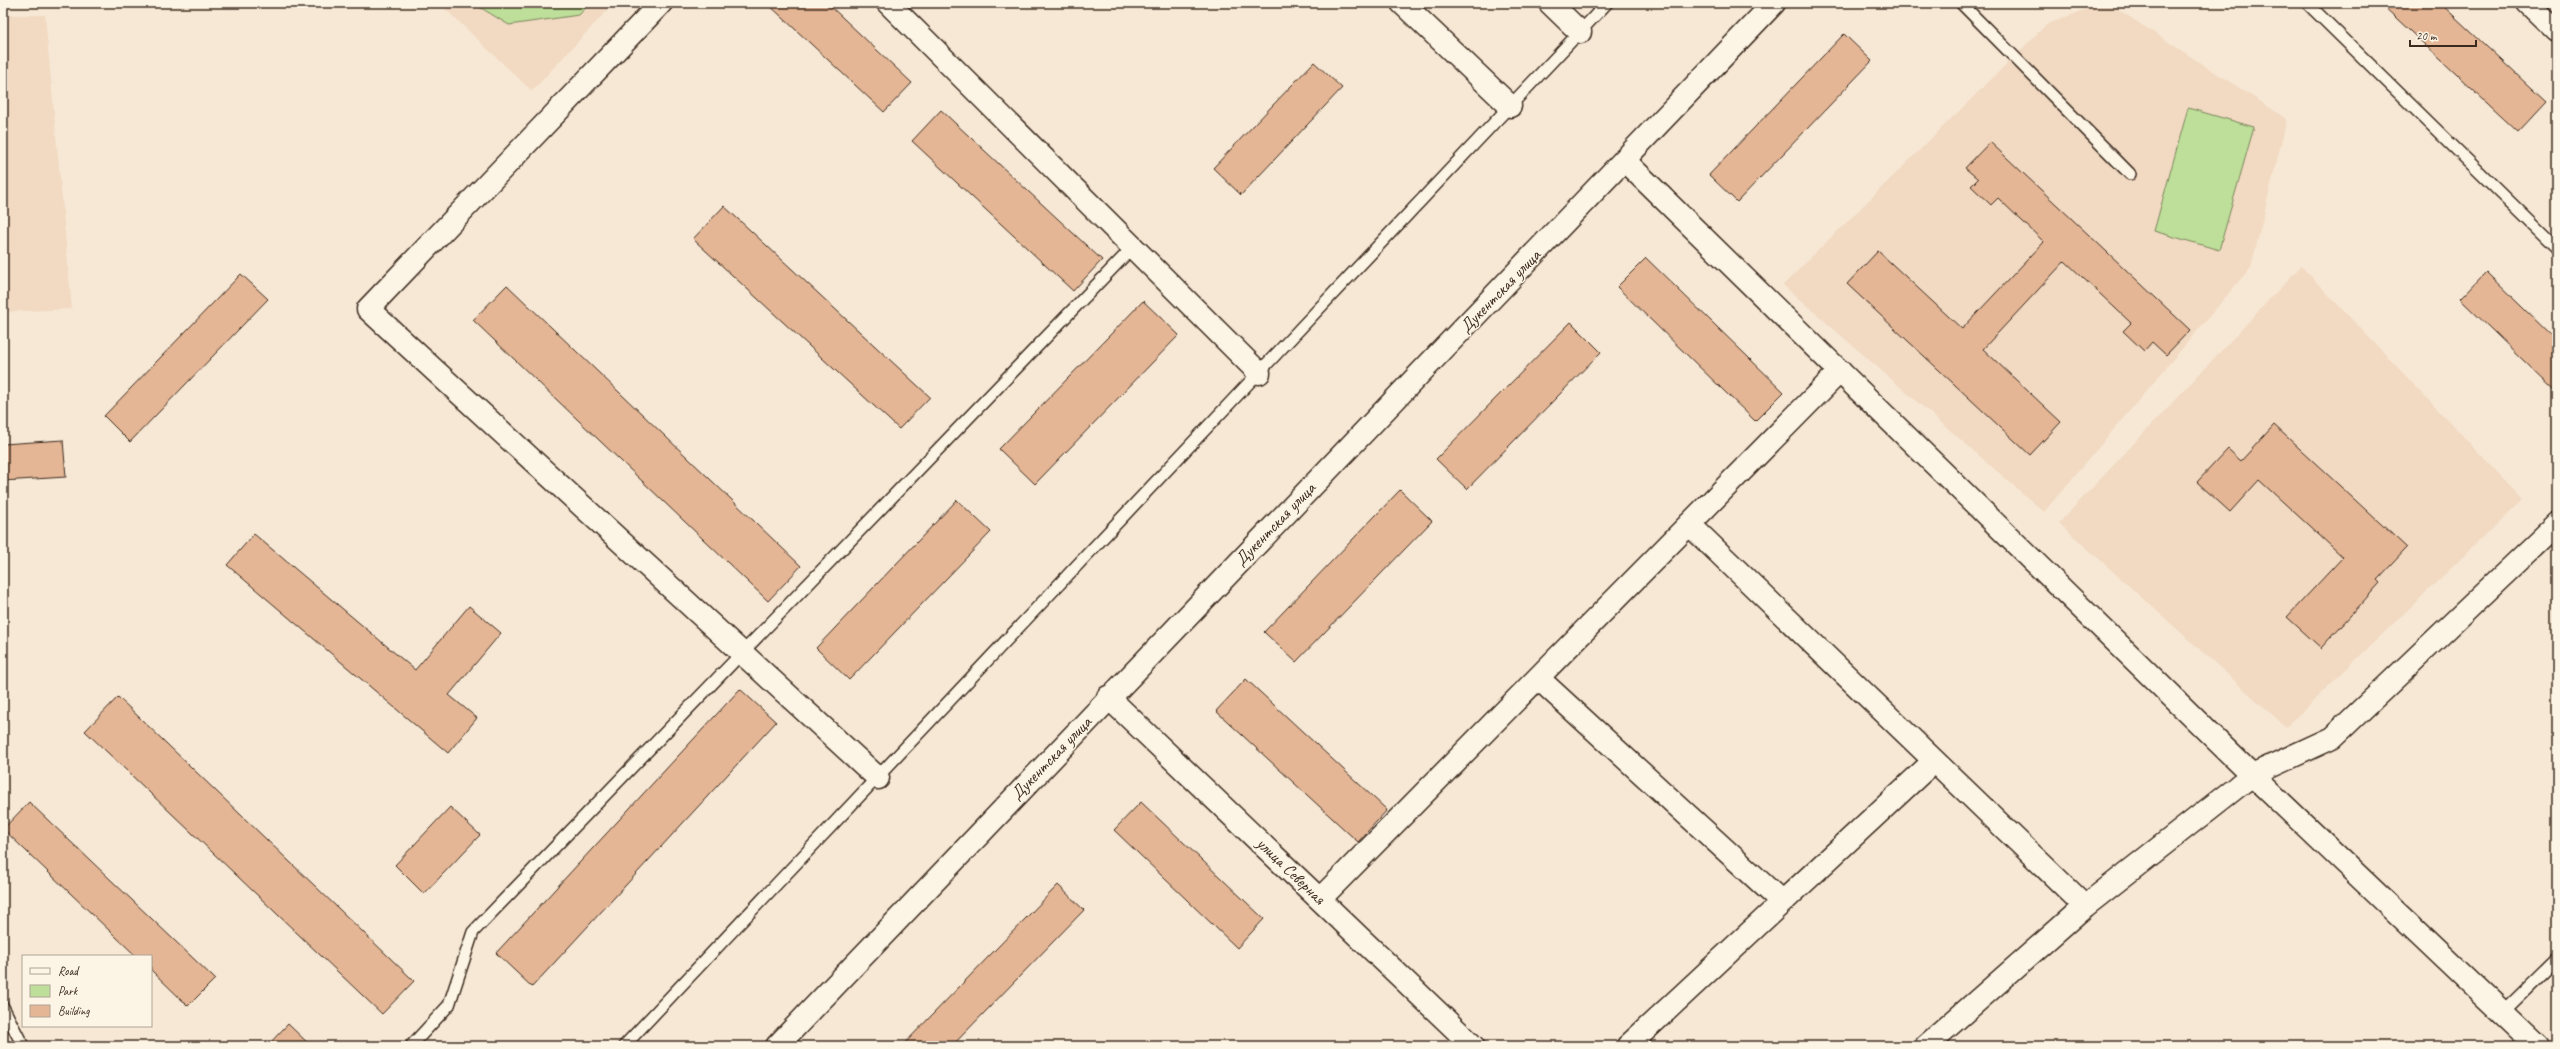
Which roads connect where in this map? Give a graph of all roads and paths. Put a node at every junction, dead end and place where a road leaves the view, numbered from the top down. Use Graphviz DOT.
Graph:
graph roads {
  1 [pos="661,3"];
  2 [pos="888,3"];
  3 [pos="1402,3"];
  4 [pos="1550,3"];
  5 [pos="1607,3"];
  6 [pos="1774,3"];
  7 [pos="1961,3"];
  8 [pos="2307,3"];
  9 [pos="2528,3"];
  10 [pos="2557,31"];
  11 [pos="1580,32"];
  12 [pos="1510,106"];
  13 [pos="1626,161"];
  14 [pos="2130,174"];
  15 [pos="1132,247"];
  16 [pos="2557,248"];
  17 [pos="1840,371"];
  18 [pos="1259,373"];
  19 [pos="1689,524"];
  20 [pos="2557,524"];
  21 [pos="742,652"];
  22 [pos="1538,678"];
  23 [pos="1108,697"];
  24 [pos="1934,761"];
  25 [pos="2252,775"];
  26 [pos="878,778"];
  27 [pos="1321,898"];
  28 [pos="1782,902"];
  29 [pos="2085,906"];
  30 [pos="2557,959"];
  31 [pos="3,1008"];
  32 [pos="2502,1013"];
  33 [pos="23,1046"];
  34 [pos="411,1046"];
  35 [pos="624,1046"];
  36 [pos="777,1046"];
  37 [pos="1473,1046"];
  38 [pos="1628,1046"];
  39 [pos="1926,1046"];
  40 [pos="2538,1046"];
  1 -- 21 [label="street"];
  2 -- 15 [label="street"];
  3 -- 12 [label="street"];
  4 -- 11 [label="street"];
  5 -- 11 [label="lane"];
  6 -- 13 [label="street, Дукентская улица"];
  7 -- 14 [label="lane"];
  8 -- 16 [label="lane"];
  9 -- 10 [label="street"];
  11 -- 12 [label="lane"];
  12 -- 18 [label="lane"];
  13 -- 17 [label="street"];
  13 -- 23 [label="street, Дукентская улица"];
  15 -- 18 [label="street"];
  15 -- 21 [label="lane"];
  17 -- 19 [label="street"];
  17 -- 25 [label="street"];
  18 -- 26 [label="lane"];
  19 -- 22 [label="street"];
  19 -- 24 [label="street"];
  20 -- 25 [label="street"];
  21 -- 26 [label="street"];
  21 -- 34 [label="lane"];
  22 -- 27 [label="street"];
  22 -- 28 [label="street"];
  23 -- 27 [label="street, улица Северная"];
  23 -- 36 [label="street, Дукентская улица"];
  24 -- 28 [label="street"];
  24 -- 29 [label="street"];
  25 -- 29 [label="street"];
  25 -- 32 [label="street"];
  26 -- 35 [label="lane"];
  27 -- 37 [label="street, улица Северная"];
  28 -- 38 [label="street"];
  29 -- 39 [label="street"];
  30 -- 32 [label="lane"];
  31 -- 33 [label="lane"];
  32 -- 40 [label="street"];
}
